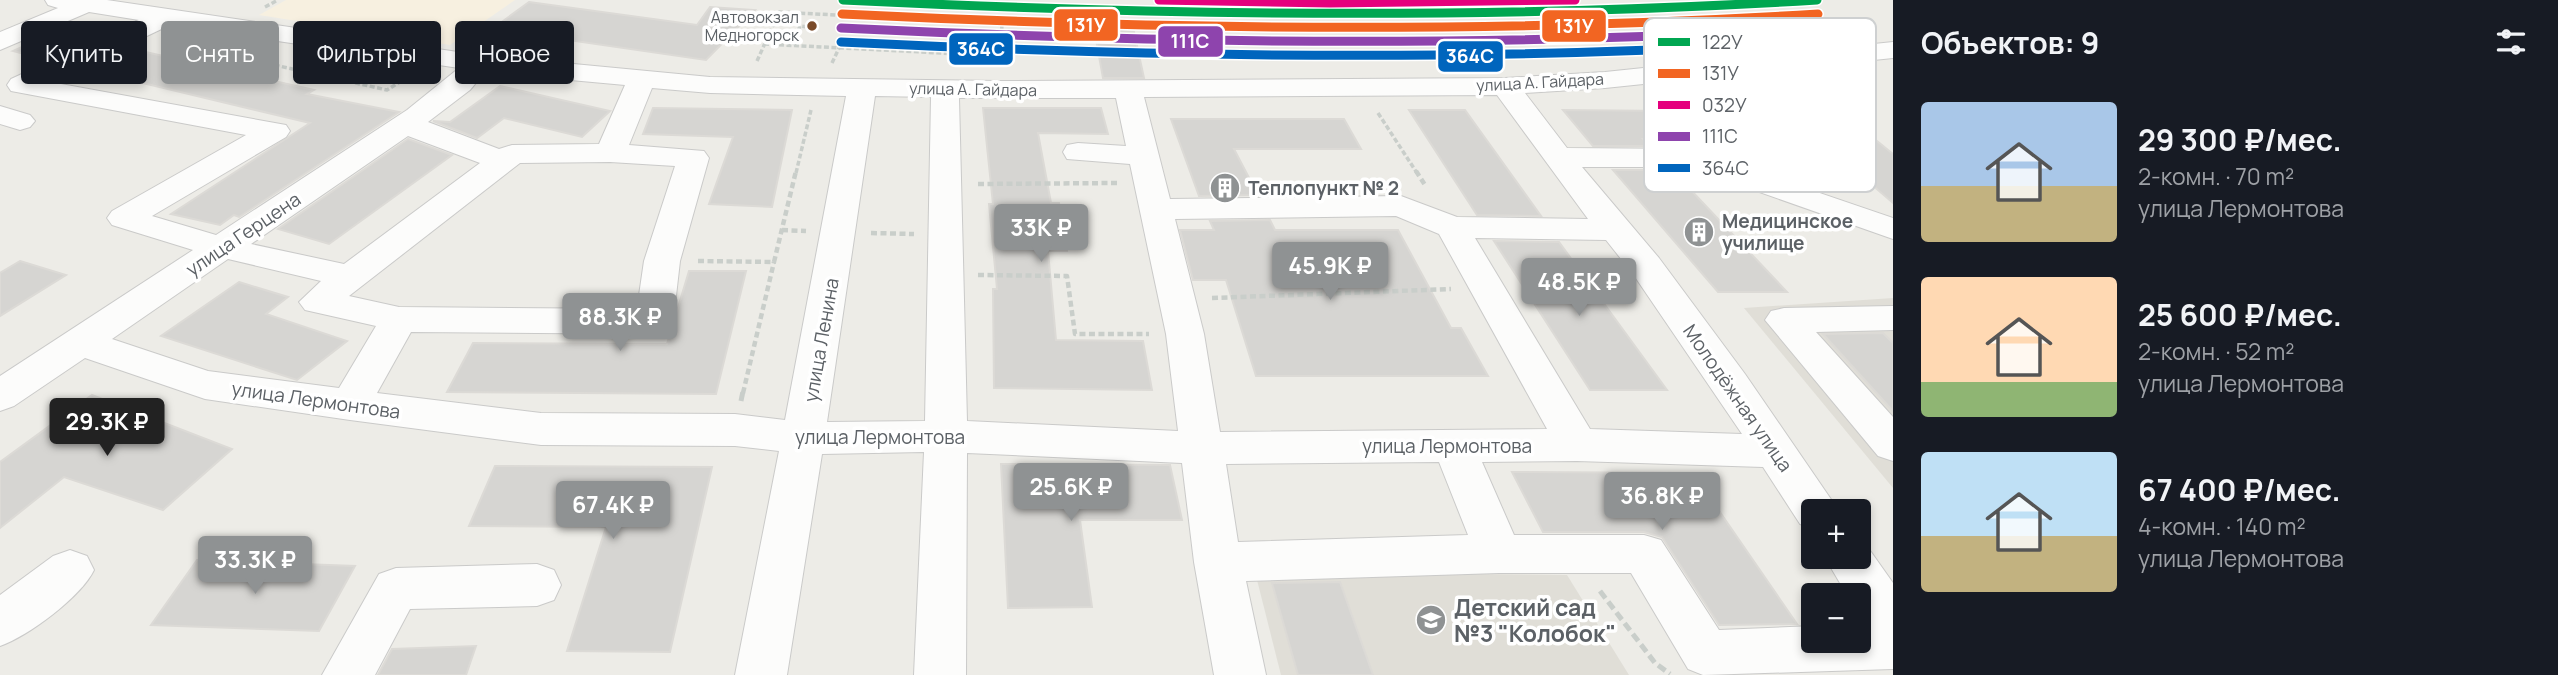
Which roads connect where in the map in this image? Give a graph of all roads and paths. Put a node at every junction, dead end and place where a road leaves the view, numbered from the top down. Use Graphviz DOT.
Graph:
graph roads {
  1 [pos="57,0"];
  2 [pos="87,4"];
  3 [pos="168,16"];
  4 [pos="807,27"];
  5 [pos="0,43"];
  6 [pos="764,44"];
  7 [pos="793,46"];
  8 [pos="1000,56"];
  9 [pos="455,60"];
  10 [pos="574,72"];
  11 [pos="1644,76"];
  12 [pos="642,78"];
  13 [pos="460,84"];
  14 [pos="745,85"];
  15 [pos="1505,86"];
  16 [pos="862,87"];
  17 [pos="945,88"];
  18 [pos="1128,89"];
  19 [pos="11,90"];
  20 [pos="1000,90"];
  21 [pos="1371,102"];
  22 [pos="813,104"];
  23 [pos="405,124"];
  24 [pos="1078,152"];
  25 [pos="610,153"];
  26 [pos="1558,157"];
  27 [pos="1644,158"];
  28 [pos="503,161"];
  29 [pos="1152,183"];
  30 [pos="947,184"];
  31 [pos="1788,192"];
  32 [pos="1452,227"];
  33 [pos="1893,229"];
  34 [pos="1615,230"];
  35 [pos="224,248"];
  36 [pos="662,261"];
  37 [pos="775,262"];
  38 [pos="967,275"];
  39 [pos="350,278"];
  40 [pos="1483,282"];
  41 [pos="1181,316"];
  42 [pos="1893,318"];
  43 [pos="399,319"];
  44 [pos="80,342"];
  45 [pos="0,396"];
  46 [pos="350,405"];
  47 [pos="734,430"];
  48 [pos="946,436"];
  49 [pos="803,438"];
  50 [pos="1577,445"];
  51 [pos="1893,445"];
  52 [pos="1454,446"];
  53 [pos="1203,448"];
  54 [pos="1775,452"];
  55 [pos="1808,499"];
  56 [pos="1551,553"];
  57 [pos="1499,554"];
  58 [pos="1218,562"];
  59 [pos="1856,569"];
  60 [pos="70,570"];
  61 [pos="537,585"];
  62 [pos="1893,623"];
  63 [pos="0,624"];
  64 [pos="1893,646"];
  65 [pos="348,675"];
  66 [pos="761,675"];
  67 [pos="940,675"];
  68 [pos="1240,675"];
  69 [pos="1671,675"];
  1 -- 2 [label="street, улица А. Гайдара"];
  2 -- 3 [label="street, улица А. Гайдара"];
  2 -- 5 [label="street"];
  3 -- 9 [label="street, улица А. Гайдара"];
  3 -- 19 [label="street"];
  4 -- 7 [label="path"];
  6 -- 7 [label="path"];
  6 -- 8 [label="path"];
  6 -- 14 [label="path"];
  7 -- 8 [label="path"];
  8 -- 20 [label="path"];
  10 -- 12 [label="street, улица А. Гайдара"];
  11 -- 15 [label="street, улица А. Гайдара"];
  12 -- 14 [label="street, улица А. Гайдара"];
  12 -- 25 [label="street"];
  13 -- 23 [label="street, улица Герцена"];
  14 -- 16 [label="street, улица А. Гайдара"];
  15 -- 18 [label="street, улица А. Гайдара"];
  15 -- 26 [label="street, Молодёжная улица"];
  16 -- 17 [label="street, улица А. Гайдара"];
  16 -- 49 [label="street, улица Ленина"];
  17 -- 20 [label="street, улица А. Гайдара"];
  17 -- 30 [label="street"];
  18 -- 20 [label="street, улица А. Гайдара"];
  18 -- 29 [label="street"];
  19 -- 35 [label="street"];
  21 -- 32 [label="path"];
  22 -- 37 [label="path"];
  23 -- 28 [label="street"];
  23 -- 35 [label="street, улица Герцена"];
  24 -- 29 [label="street"];
  25 -- 28 [label="street"];
  25 -- 36 [label="street"];
  26 -- 27 [label="street"];
  26 -- 34 [label="street, Молодёжная улица"];
  28 -- 39 [label="street"];
  29 -- 30 [label="path"];
  29 -- 32 [label="street"];
  29 -- 41 [label="street"];
  30 -- 48 [label="street"];
  31 -- 33 [label="street"];
  32 -- 34 [label="street"];
  32 -- 40 [label="street"];
  34 -- 54 [label="street, Молодёжная улица"];
  35 -- 39 [label="street"];
  35 -- 44 [label="street, улица Герцена"];
  36 -- 37 [label="path"];
  36 -- 43 [label="street"];
  37 -- 47 [label="path"];
  38 -- 41 [label="path"];
  39 -- 43 [label="street"];
  40 -- 41 [label="path"];
  40 -- 50 [label="street"];
  41 -- 53 [label="street"];
  42 -- 51 [label="street"];
  43 -- 46 [label="street"];
  44 -- 45 [label="street, улица Герцена"];
  44 -- 46 [label="street, улица Лермонтова"];
  46 -- 47 [label="street, улица Лермонтова"];
  47 -- 49 [label="street, улица Лермонтова"];
  48 -- 49 [label="street, улица Лермонтова"];
  48 -- 53 [label="street, улица Лермонтова"];
  48 -- 67 [label="street"];
  49 -- 66 [label="street, улица Ленина"];
  50 -- 52 [label="street, улица Лермонтова"];
  50 -- 54 [label="street, улица Лермонтова"];
  52 -- 53 [label="street, улица Лермонтова"];
  52 -- 57 [label="street"];
  53 -- 58 [label="street"];
  54 -- 55 [label="street, Молодёжная улица"];
  56 -- 57 [label="street"];
  56 -- 64 [label="street"];
  56 -- 69 [label="path"];
  57 -- 58 [label="street"];
  58 -- 68 [label="street"];
  59 -- 62 [label="street"];
  60 -- 63 [label="street"];
  61 -- 65 [label="street"];
}
